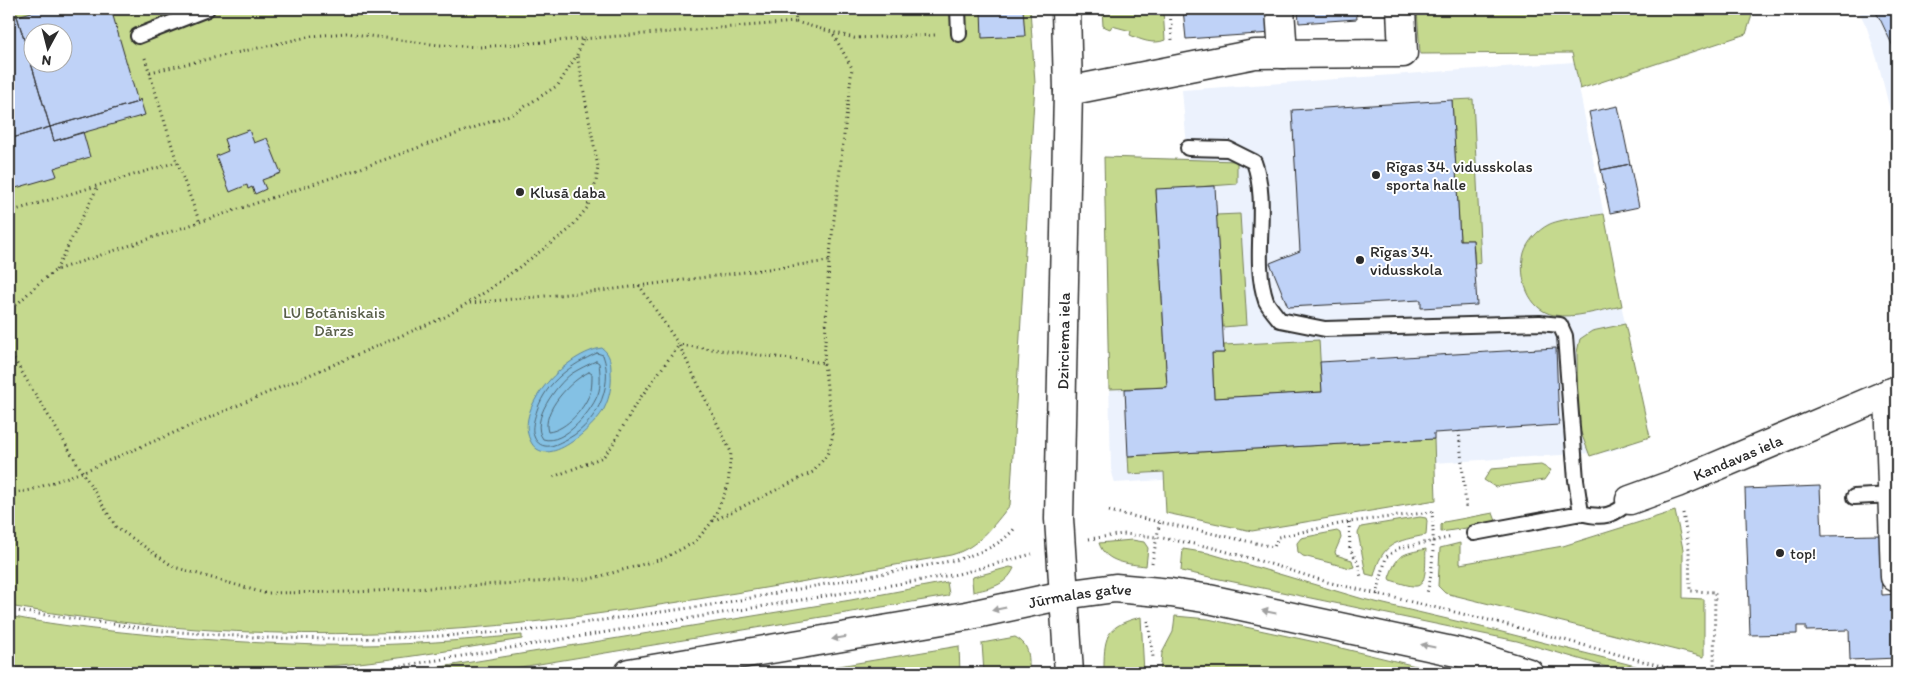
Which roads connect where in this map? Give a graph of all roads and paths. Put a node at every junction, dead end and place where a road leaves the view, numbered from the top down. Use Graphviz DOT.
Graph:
graph roads {
  1 [pos="130,9"];
  2 [pos="207,9"];
  3 [pos="795,9"];
  4 [pos="958,9"];
  5 [pos="1066,9"];
  6 [pos="1280,9"];
  7 [pos="1401,9"];
  8 [pos="796,22"];
  9 [pos="832,32"];
  10 [pos="959,34"];
  11 [pos="138,36"];
  12 [pos="584,39"];
  13 [pos="1283,54"];
  14 [pos="577,56"];
  15 [pos="150,72"];
  16 [pos="1068,91"];
  17 [pos="1188,148"];
  18 [pos="177,162"];
  19 [pos="98,185"];
  20 [pos="9,212"];
  21 [pos="200,223"];
  22 [pos="829,261"];
  23 [pos="56,270"];
  24 [pos="639,285"];
  25 [pos="467,304"];
  26 [pos="9,312"];
  27 [pos="679,345"];
  28 [pos="9,351"];
  29 [pos="824,363"];
  30 [pos="1893,392"];
  31 [pos="1459,431"];
  32 [pos="82,472"];
  33 [pos="553,477"];
  34 [pos="1677,483"];
  35 [pos="9,494"];
  36 [pos="1892,495"];
  37 [pos="1854,497"];
  38 [pos="1630,500"];
  39 [pos="1466,507"];
  40 [pos="1109,511"];
  41 [pos="1581,513"];
  42 [pos="712,522"];
  43 [pos="1349,522"];
  44 [pos="1014,529"];
  45 [pos="1474,533"];
  46 [pos="1097,537"];
  47 [pos="1434,540"];
  48 [pos="1017,558"];
  49 [pos="1361,577"];
  50 [pos="1895,577"];
  51 [pos="1427,593"];
  52 [pos="1064,595"];
  53 [pos="1377,595"];
  54 [pos="9,610"];
  55 [pos="1481,665"];
  56 [pos="1714,668"];
  57 [pos="332,673"];
  58 [pos="629,673"];
  59 [pos="1069,673"];
  60 [pos="1529,673"];
  61 [pos="1688,673"];
  62 [pos="1834,673"];
  63 [pos="1841,673"];
  1 -- 11 [label="path"];
  2 -- 11 [label="lane"];
  3 -- 8 [label="path"];
  4 -- 10 [label="lane"];
  5 -- 16 [label="street, Dzirciema iela"];
  6 -- 13 [label="street"];
  7 -- 13 [label="street"];
  8 -- 9 [label="path"];
  8 -- 12 [label="path"];
  9 -- 10 [label="path"];
  9 -- 22 [label="path"];
  11 -- 15 [label="path"];
  12 -- 14 [label="path"];
  12 -- 15 [label="path"];
  13 -- 16 [label="street"];
  14 -- 21 [label="path"];
  14 -- 25 [label="path"];
  15 -- 18 [label="path"];
  16 -- 52 [label="street, Dzirciema iela"];
  17 -- 41 [label="lane"];
  18 -- 19 [label="path"];
  18 -- 21 [label="path"];
  19 -- 20 [label="path"];
  19 -- 23 [label="path"];
  21 -- 23 [label="path"];
  22 -- 24 [label="path"];
  22 -- 29 [label="path"];
  23 -- 26 [label="path"];
  24 -- 25 [label="path"];
  24 -- 27 [label="path"];
  25 -- 32 [label="path"];
  27 -- 29 [label="path"];
  27 -- 33 [label="path"];
  27 -- 42 [label="path"];
  28 -- 32 [label="path"];
  29 -- 42 [label="path"];
  30 -- 34 [label="street, Kandavas iela"];
  30 -- 36 [label="street"];
  31 -- 39 [label="path"];
  32 -- 35 [label="path"];
  32 -- 42 [label="path"];
  34 -- 38 [label="street, Kandavas iela"];
  34 -- 56 [label="path"];
  36 -- 37 [label="lane"];
  36 -- 50 [label="street"];
  38 -- 41 [label="lane, Kandavas iela"];
  40 -- 43 [label="path"];
  41 -- 45 [label="lane, Kandavas iela"];
  43 -- 47 [label="path"];
  43 -- 49 [label="path"];
  44 -- 54 [label="path"];
  45 -- 47 [label="path"];
  46 -- 53 [label="path"];
  47 -- 51 [label="path"];
  47 -- 53 [label="path"];
  48 -- 57 [label="path"];
  55 -- 52 [label="street, Jūrmalas gatve, one-way"];
  52 -- 58 [label="street, Jūrmalas gatve, one-way"];
  52 -- 59 [label="street, Dzirciema iela"];
  53 -- 61 [label="path"];
  55 -- 60 [label="street, Jūrmalas gatve"];
  62 -- 63 [label="path"];
}
